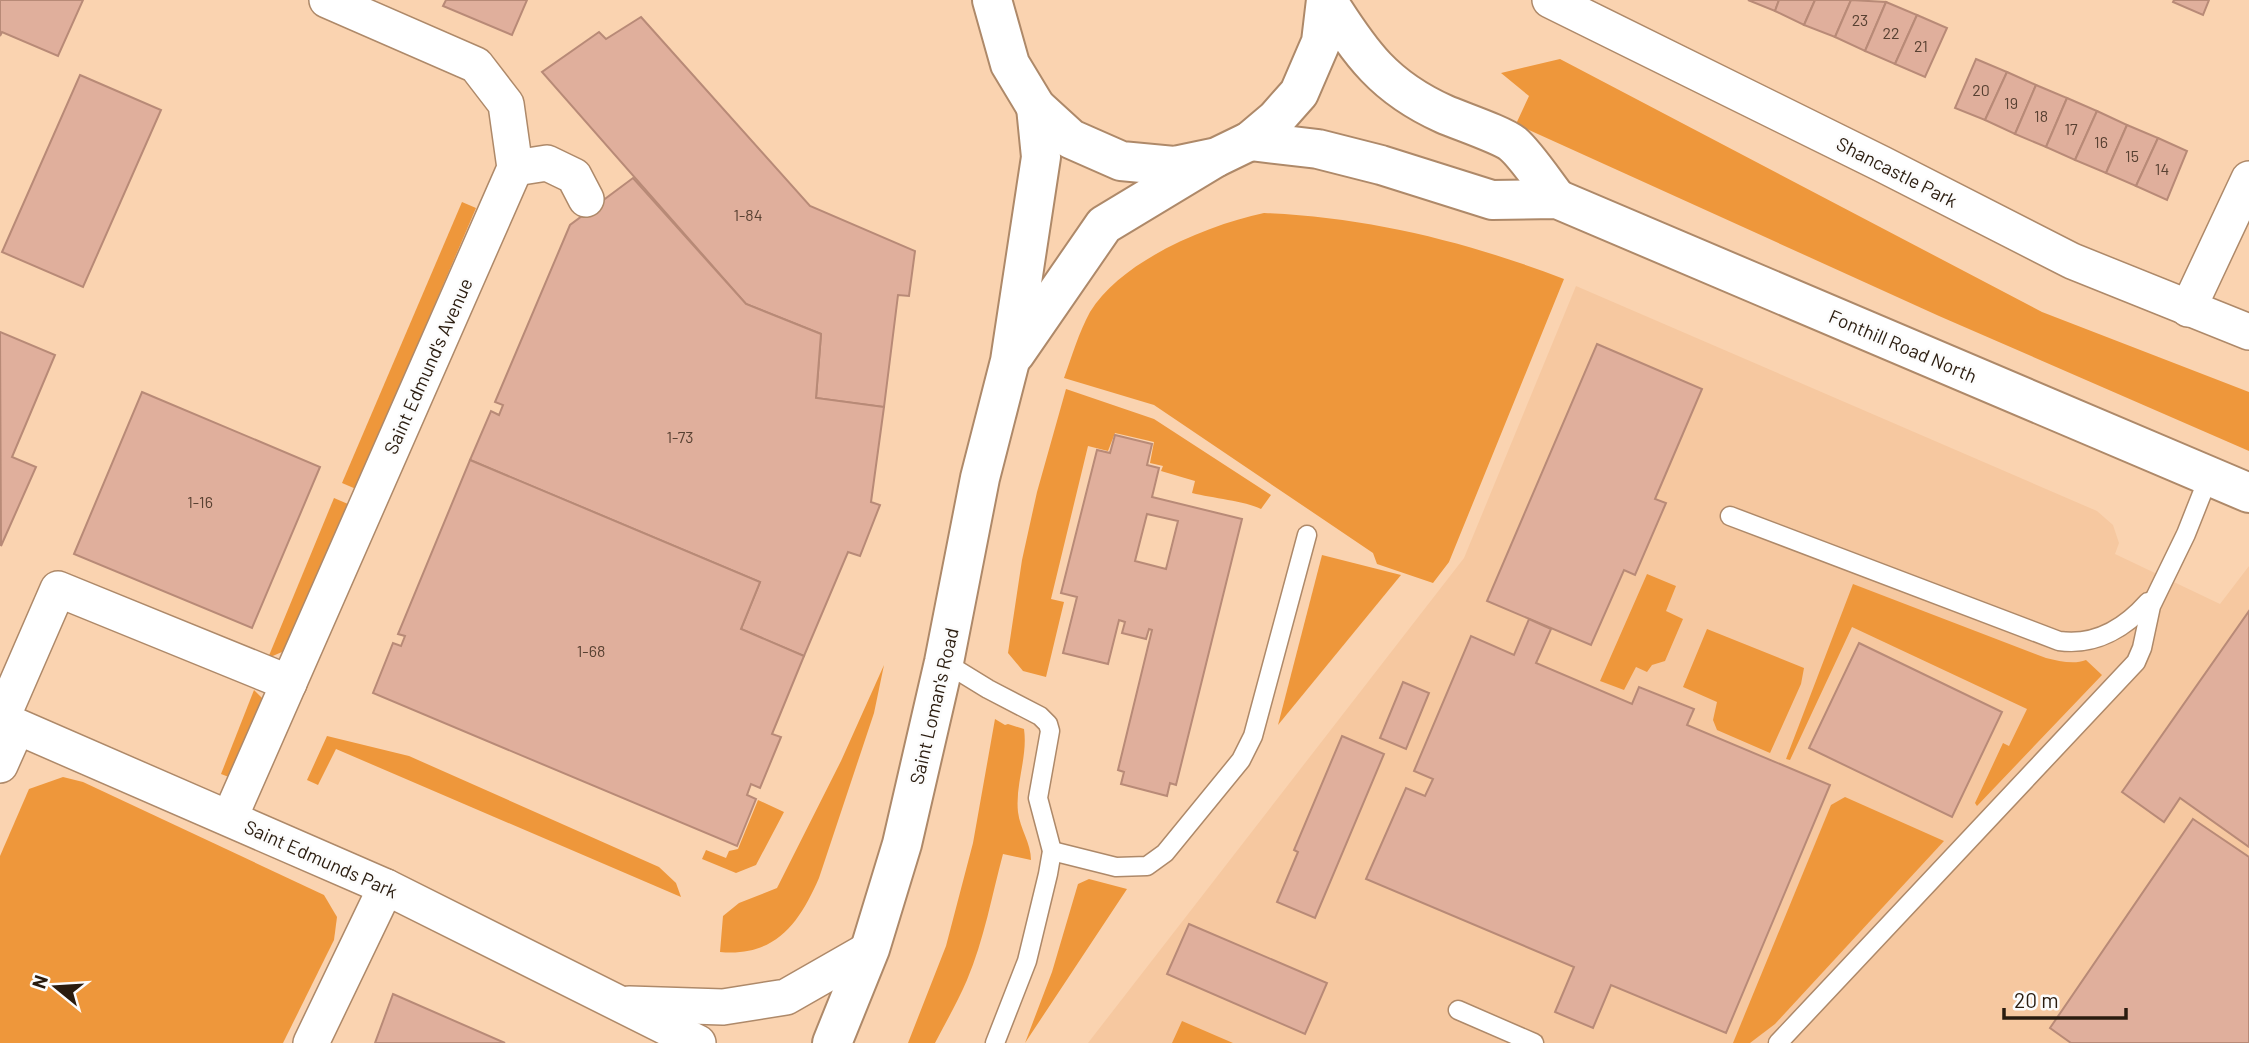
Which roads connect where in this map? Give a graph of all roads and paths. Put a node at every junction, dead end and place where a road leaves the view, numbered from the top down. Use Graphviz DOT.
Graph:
graph roads {
  1 [pos="327,0"];
  2 [pos="1326,0"];
  3 [pos="1550,0"];
  4 [pos="997,11"];
  5 [pos="1036,107"];
  6 [pos="1233,149"];
  7 [pos="515,167"];
  8 [pos="2249,179"];
  9 [pos="586,199"];
  10 [pos="1557,199"];
  11 [pos="2188,309"];
  12 [pos="2249,332"];
  13 [pos="1010,361"];
  14 [pos="2209,477"];
  15 [pos="2249,493"];
  16 [pos="1730,516"];
  17 [pos="1307,534"];
  18 [pos="2157,591"];
  19 [pos="944,662"];
  20 [pos="289,682"];
  21 [pos="6,722"];
  22 [pos="0,765"];
  23 [pos="230,817"];
  24 [pos="1052,851"];
  25 [pos="386,887"];
  26 [pos="870,949"];
  27 [pos="619,1003"];
  28 [pos="1458,1010"];
  29 [pos="311,1043"];
  30 [pos="698,1043"];
  31 [pos="831,1043"];
  32 [pos="995,1043"];
  33 [pos="1534,1043"];
  34 [pos="1778,1043"];
  1 -- 7 [label="street"];
  2 -- 6 [label="main road, Fonthill Road North"];
  2 -- 10 [label="main road, Fonthill Road North"];
  3 -- 11 [label="street, Shancastle Park"];
  4 -- 5 [label="main road, Fonthill Road North"];
  5 -- 6 [label="main road, Fonthill Road North"];
  5 -- 13 [label="main road, Saint Loman's Road"];
  6 -- 10 [label="main road, Fonthill Road North"];
  6 -- 13 [label="main road, Saint Loman's Road"];
  7 -- 9 [label="street"];
  7 -- 20 [label="street, Saint Edmund's Avenue"];
  8 -- 11 [label="street"];
  10 -- 14 [label="main road, Fonthill Road North"];
  11 -- 12 [label="street, Shancastle Park"];
  13 -- 19 [label="main road, Saint Loman's Road"];
  14 -- 15 [label="main road, Fonthill Road North"];
  14 -- 18 [label="lane"];
  16 -- 18 [label="lane"];
  17 -- 24 [label="lane"];
  18 -- 34 [label="lane"];
  19 -- 24 [label="lane"];
  19 -- 26 [label="main road, Saint Loman's Road"];
  20 -- 21 [label="street"];
  20 -- 23 [label="street, Saint Edmund's Avenue"];
  21 -- 22 [label="street"];
  21 -- 23 [label="street, Saint Edmunds Park"];
  23 -- 25 [label="street, Saint Edmunds Park"];
  24 -- 32 [label="lane"];
  25 -- 27 [label="street, Saint Edmunds Park"];
  25 -- 29 [label="street"];
  26 -- 27 [label="street, Saint Edmunds Park"];
  26 -- 31 [label="main road, Saint Loman's Road"];
  27 -- 30 [label="street, Saint Edmunds Park"];
  28 -- 33 [label="lane"];
}
